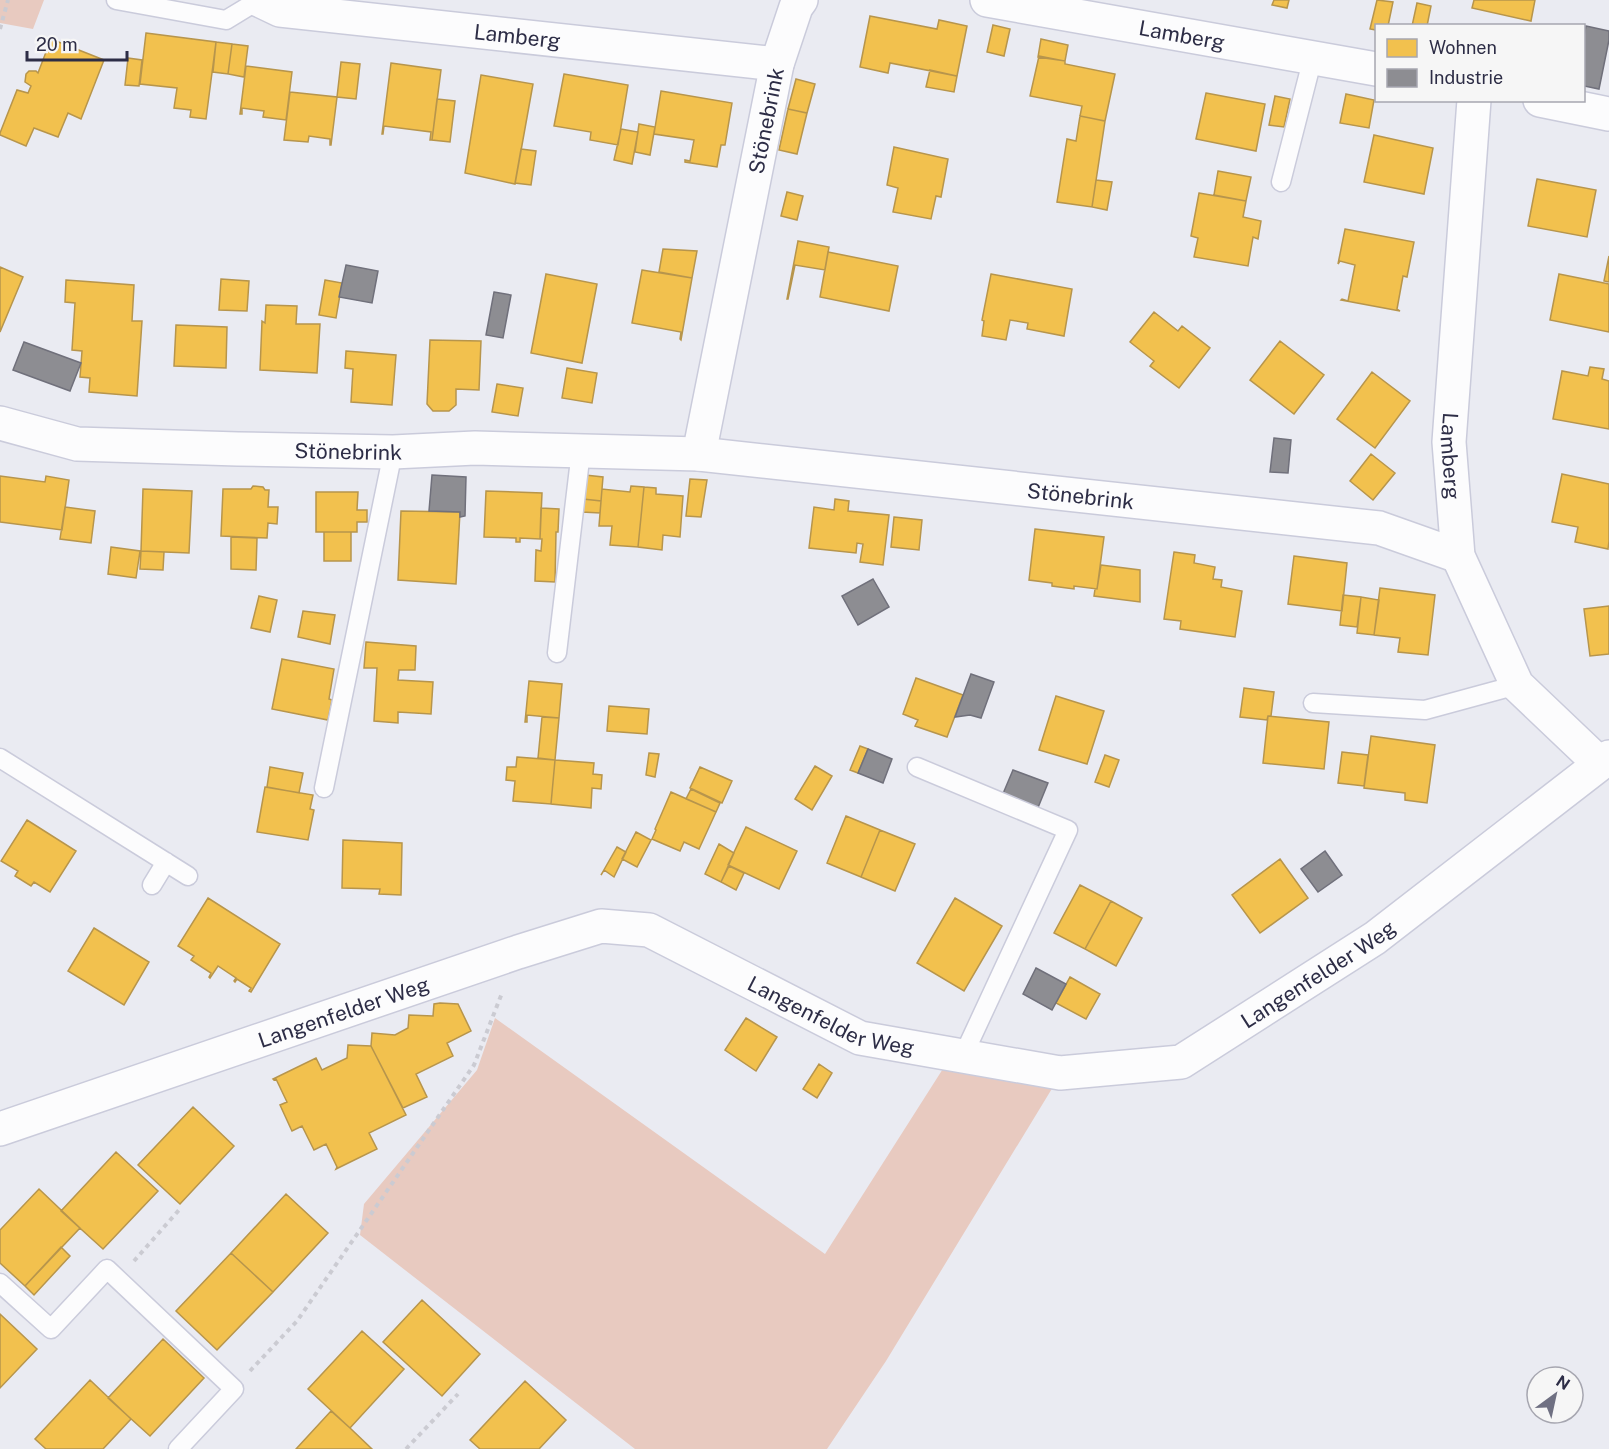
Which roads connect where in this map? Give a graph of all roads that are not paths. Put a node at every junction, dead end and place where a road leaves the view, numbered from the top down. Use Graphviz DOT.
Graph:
graph roads {
  1 [pos="116,0"];
  2 [pos="259,0"];
  3 [pos="801,0"];
  4 [pos="987,0"];
  5 [pos="1313,57"];
  6 [pos="777,64"];
  7 [pos="1375,69"];
  8 [pos="1474,102"];
  9 [pos="1550,102"];
  10 [pos="1609,114"];
  11 [pos="1281,182"];
  12 [pos="0,423"];
  13 [pos="581,451"];
  14 [pos="393,452"];
  15 [pos="699,454"];
  16 [pos="1458,556"];
  17 [pos="557,653"];
  18 [pos="1517,685"];
  19 [pos="1312,703"];
  20 [pos="0,758"];
  21 [pos="1604,760"];
  22 [pos="917,767"];
  23 [pos="324,788"];
  24 [pos="166,862"];
  25 [pos="188,876"];
  26 [pos="152,885"];
  27 [pos="963,1056"];
  28 [pos="0,1129"];
  29 [pos="0,1283"];
  30 [pos="178,1449"];
  1 -- 2 [label="lane, Lamberg"];
  2 -- 6 [label="street, Lamberg"];
  3 -- 6 [label="street, Stönebrink"];
  4 -- 5 [label="street, Lamberg"];
  5 -- 7 [label="street, Lamberg"];
  5 -- 11 [label="lane"];
  6 -- 15 [label="street, Stönebrink"];
  8 -- 16 [label="street, Lamberg"];
  9 -- 10 [label="street"];
  12 -- 14 [label="street, Stönebrink"];
  13 -- 14 [label="street, Stönebrink"];
  13 -- 15 [label="street, Stönebrink"];
  13 -- 17 [label="lane"];
  14 -- 23 [label="lane"];
  15 -- 16 [label="street, Stönebrink"];
  16 -- 18 [label="street, Lamberg"];
  18 -- 19 [label="lane"];
  18 -- 21 [label="street, Lamberg"];
  20 -- 24 [label="lane"];
  21 -- 27 [label="street, Langenfelder Weg"];
  22 -- 27 [label="lane"];
  24 -- 25 [label="lane"];
  24 -- 26 [label="lane"];
  27 -- 28 [label="street, Langenfelder Weg"];
  29 -- 30 [label="lane"];
}
